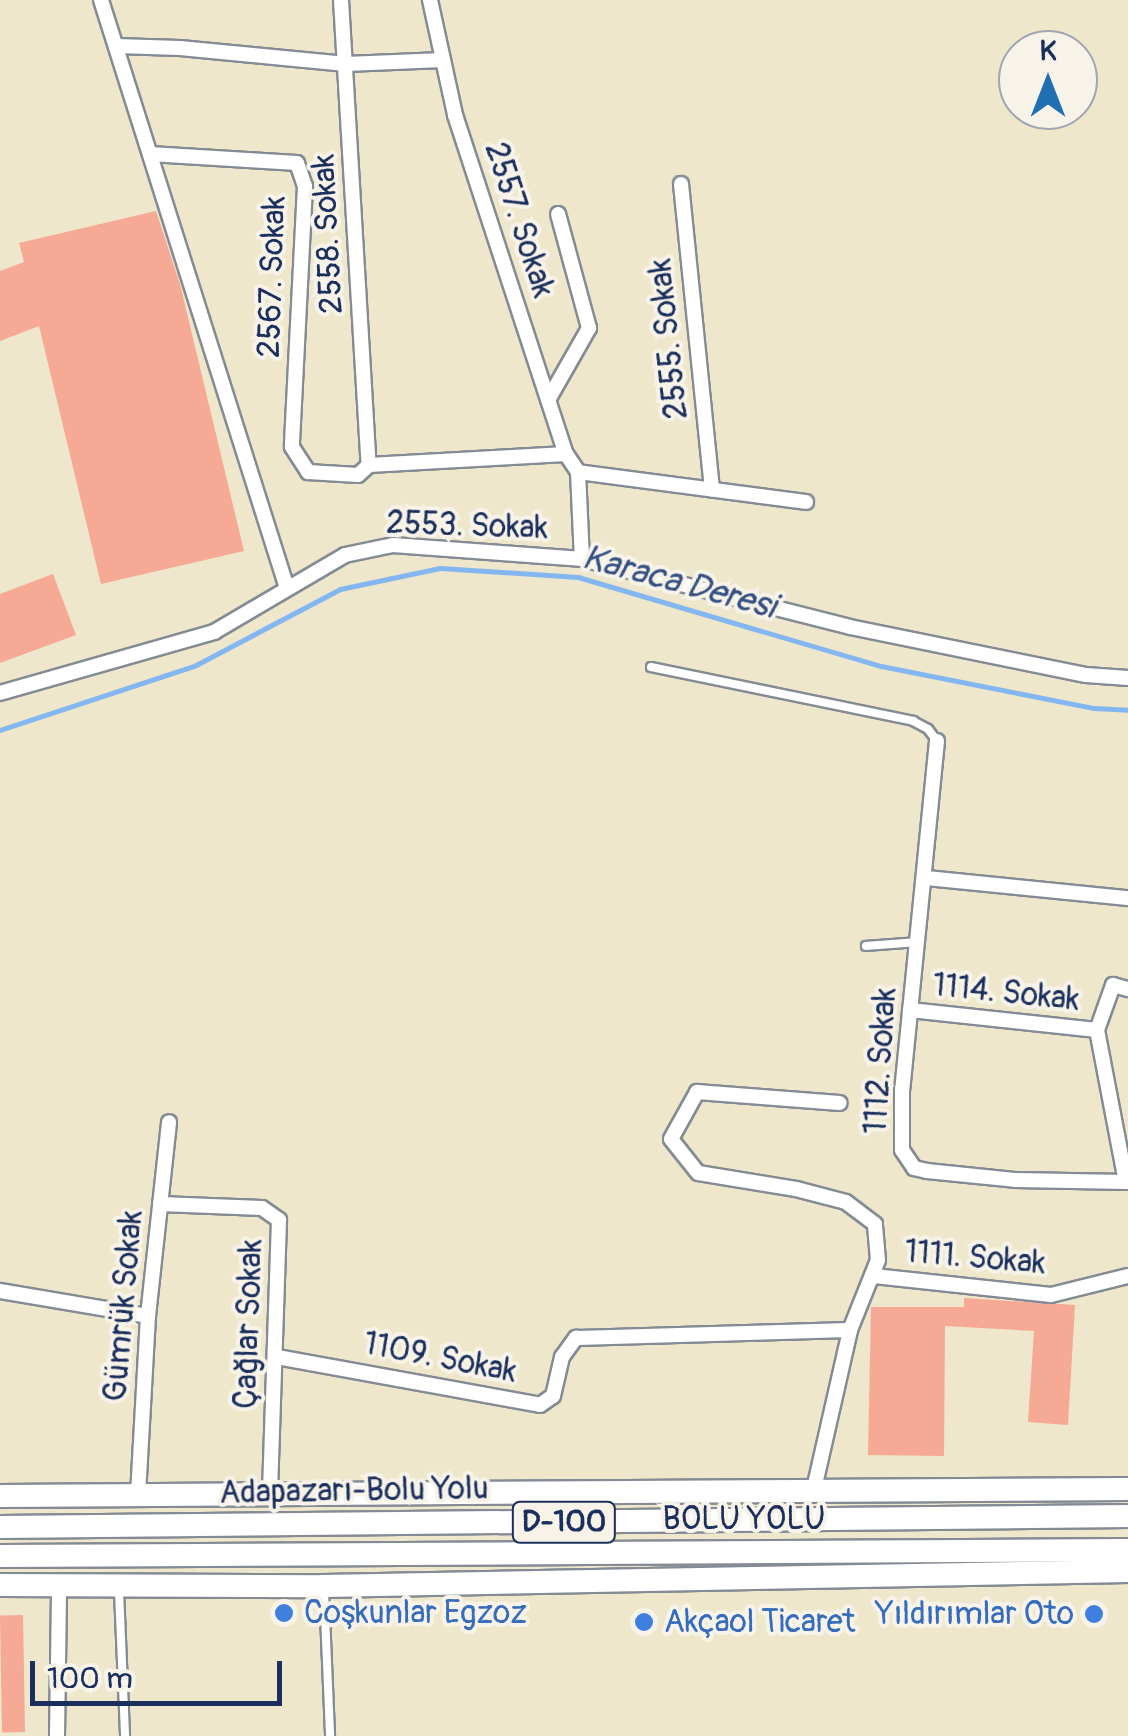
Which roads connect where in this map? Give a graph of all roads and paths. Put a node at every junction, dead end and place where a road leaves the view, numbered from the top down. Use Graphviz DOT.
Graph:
graph roads {
  1 [pos="101,0"];
  2 [pos="341,0"];
  3 [pos="430,0"];
  4 [pos="116,46"];
  5 [pos="444,60"];
  6 [pos="346,64"];
  7 [pos="150,154"];
  8 [pos="680,184"];
  9 [pos="558,214"];
  10 [pos="548,400"];
  11 [pos="566,454"];
  12 [pos="369,465"];
  13 [pos="578,472"];
  14 [pos="712,489"];
  15 [pos="806,502"];
  16 [pos="582,559"];
  17 [pos="287,588"];
  18 [pos="651,667"];
  19 [pos="1128,678"];
  20 [pos="0,692"];
  21 [pos="937,741"];
  22 [pos="926,878"];
  23 [pos="1128,898"];
  24 [pos="918,942"];
  25 [pos="866,946"];
  26 [pos="1128,990"];
  27 [pos="910,1010"];
  28 [pos="1097,1030"];
  29 [pos="840,1104"];
  30 [pos="169,1122"];
  31 [pos="1127,1182"];
  32 [pos="160,1204"];
  33 [pos="874,1276"];
  34 [pos="1128,1276"];
  35 [pos="0,1291"];
  36 [pos="148,1316"];
  37 [pos="850,1330"];
  38 [pos="277,1357"];
  39 [pos="814,1489"];
  40 [pos="1128,1489"];
  41 [pos="270,1493"];
  42 [pos="138,1495"];
  43 [pos="0,1496"];
  44 [pos="1128,1516"];
  45 [pos="0,1527"];
  46 [pos="1128,1550"];
  47 [pos="0,1556"];
  48 [pos="1128,1572"];
  49 [pos="59,1584"];
  50 [pos="0,1585"];
  51 [pos="118,1585"];
  52 [pos="324,1586"];
  53 [pos="57,1736"];
  54 [pos="125,1736"];
  55 [pos="330,1736"];
  1 -- 4 [label="street"];
  2 -- 6 [label="street, 2558. Sokak"];
  3 -- 5 [label="street, 2557. Sokak"];
  4 -- 6 [label="street"];
  4 -- 7 [label="street"];
  5 -- 6 [label="street"];
  5 -- 10 [label="street, 2557. Sokak"];
  6 -- 12 [label="street, 2558. Sokak"];
  7 -- 12 [label="street, 2567. Sokak"];
  7 -- 17 [label="street"];
  8 -- 14 [label="street, 2555. Sokak"];
  9 -- 10 [label="street"];
  10 -- 11 [label="street, 2557. Sokak"];
  11 -- 12 [label="street"];
  11 -- 13 [label="street, 2557. Sokak"];
  13 -- 14 [label="street"];
  13 -- 16 [label="street"];
  14 -- 15 [label="street"];
  16 -- 17 [label="street, 2553. Sokak"];
  16 -- 19 [label="street, 2553. Sokak"];
  17 -- 20 [label="street, 2553. Sokak"];
  18 -- 21 [label="lane"];
  21 -- 22 [label="street, 1112. Sokak"];
  22 -- 23 [label="street"];
  22 -- 24 [label="street, 1112. Sokak"];
  24 -- 25 [label="lane"];
  24 -- 27 [label="street, 1112. Sokak"];
  26 -- 28 [label="street"];
  27 -- 28 [label="street, 1114. Sokak"];
  27 -- 31 [label="street, 1112. Sokak"];
  28 -- 31 [label="street, 1112. Sokak"];
  29 -- 33 [label="street"];
  30 -- 32 [label="street, Gümrük Sokak"];
  32 -- 36 [label="street, Gümrük Sokak"];
  32 -- 38 [label="street, Çağlar Sokak"];
  33 -- 34 [label="street, 1111. Sokak"];
  33 -- 37 [label="street"];
  35 -- 36 [label="street"];
  36 -- 42 [label="street, Gümrük Sokak"];
  37 -- 38 [label="street, 1109. Sokak"];
  37 -- 39 [label="street"];
  38 -- 41 [label="street, Çağlar Sokak"];
  39 -- 40 [label="highway"];
  39 -- 41 [label="highway"];
  41 -- 42 [label="highway"];
  42 -- 43 [label="highway"];
  44 -- 45 [label="highway, Adapazarı-Bolu Yolu / D-100"];
  46 -- 47 [label="highway, BOLU YOLU / D-100"];
  48 -- 52 [label="highway"];
  49 -- 50 [label="highway"];
  49 -- 51 [label="highway"];
  49 -- 53 [label="street"];
  51 -- 52 [label="highway"];
  51 -- 54 [label="lane"];
  52 -- 55 [label="lane"];
}
